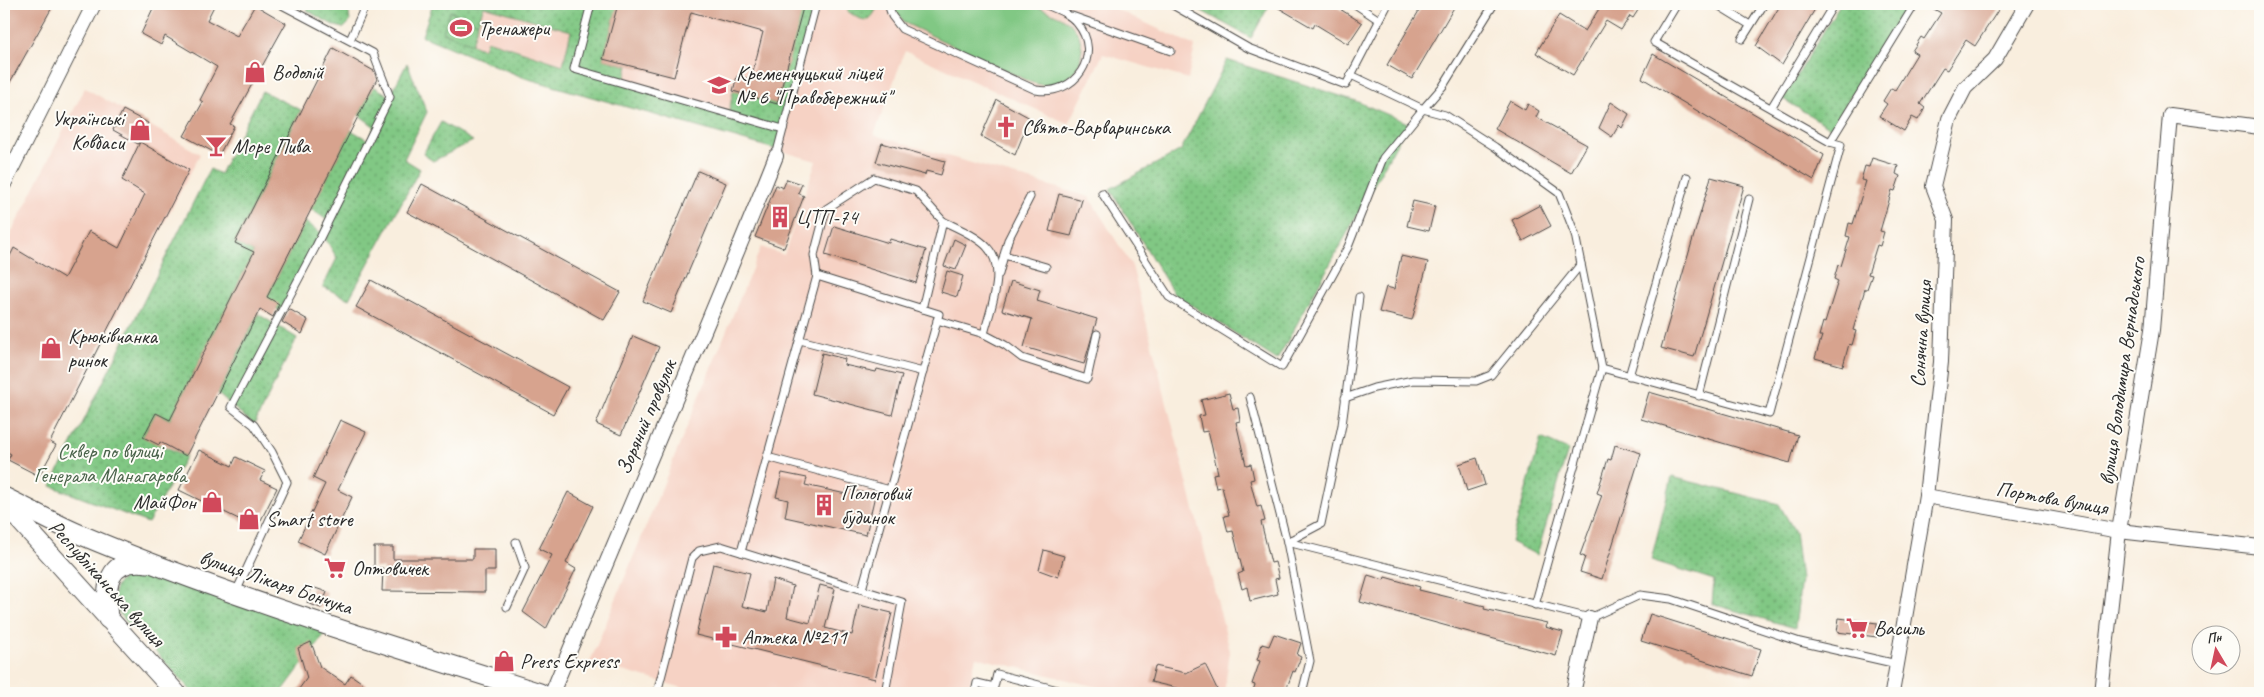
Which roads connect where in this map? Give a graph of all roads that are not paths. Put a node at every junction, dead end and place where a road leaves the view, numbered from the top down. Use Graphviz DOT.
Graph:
graph roads {
  1 [pos="94,4"];
  2 [pos="280,4"];
  3 [pos="366,4"];
  4 [pos="591,4"];
  5 [pos="816,4"];
  6 [pos="888,4"];
  7 [pos="1044,4"];
  8 [pos="1171,4"];
  9 [pos="1354,4"];
  10 [pos="1388,4"];
  11 [pos="1494,4"];
  12 [pos="1677,4"];
  13 [pos="1716,4"];
  14 [pos="1764,4"];
  15 [pos="1834,4"];
  16 [pos="1916,4"];
  17 [pos="2027,4"];
  18 [pos="1064,13"];
  19 [pos="1379,20"];
  20 [pos="1750,25"];
  21 [pos="1742,39"];
  22 [pos="350,40"];
  23 [pos="1171,52"];
  24 [pos="1351,75"];
  25 [pos="1771,108"];
  26 [pos="1423,109"];
  27 [pos="2260,127"];
  28 [pos="784,129"];
  29 [pos="1830,142"];
  30 [pos="776,156"];
  31 [pos="1687,177"];
  32 [pos="4,184"];
  33 [pos="1102,193"];
  34 [pos="1030,197"];
  35 [pos="1749,199"];
  36 [pos="943,221"];
  37 [pos="1004,255"];
  38 [pos="1580,264"];
  39 [pos="1046,267"];
  40 [pos="817,276"];
  41 [pos="997,279"];
  42 [pos="1359,298"];
  43 [pos="922,309"];
  44 [pos="937,320"];
  45 [pos="984,334"];
  46 [pos="1097,334"];
  47 [pos="800,340"];
  48 [pos="1602,368"];
  49 [pos="922,372"];
  50 [pos="1629,376"];
  51 [pos="1699,396"];
  52 [pos="1250,397"];
  53 [pos="1345,398"];
  54 [pos="767,457"];
  55 [pos="890,490"];
  56 [pos="1926,496"];
  57 [pos="4,497"];
  58 [pos="4,503"];
  59 [pos="2119,531"];
  60 [pos="516,542"];
  61 [pos="1287,542"];
  62 [pos="2260,547"];
  63 [pos="741,552"];
  64 [pos="158,565"];
  65 [pos="862,589"];
  66 [pos="236,592"];
  67 [pos="1535,605"];
  68 [pos="507,607"];
  69 [pos="1590,618"];
  70 [pos="108,619"];
  71 [pos="1897,664"];
  72 [pos="176,693"];
  73 [pos="540,693"];
  74 [pos="552,693"];
  75 [pos="657,693"];
  76 [pos="885,693"];
  77 [pos="975,693"];
  78 [pos="1069,693"];
  79 [pos="1302,693"];
  80 [pos="1573,693"];
  81 [pos="1892,693"];
  82 [pos="2102,693"];
  1 -- 32 [label="street"];
  2 -- 22 [label="lane"];
  3 -- 22 [label="lane"];
  4 -- 28 [label="lane"];
  5 -- 28 [label="lane"];
  6 -- 18 [label="lane"];
  7 -- 18 [label="lane"];
  8 -- 24 [label="lane"];
  9 -- 19 [label="lane"];
  10 -- 19 [label="lane"];
  11 -- 26 [label="lane"];
  12 -- 25 [label="lane"];
  13 -- 20 [label="lane"];
  14 -- 20 [label="lane"];
  15 -- 25 [label="lane"];
  16 -- 29 [label="lane"];
  17 -- 56 [label="street, Сонячна вулиця"];
  18 -- 23 [label="lane"];
  19 -- 24 [label="lane"];
  20 -- 21 [label="lane"];
  22 -- 66 [label="lane"];
  24 -- 26 [label="lane"];
  25 -- 29 [label="lane"];
  26 -- 33 [label="lane"];
  26 -- 38 [label="lane"];
  27 -- 59 [label="street, вулиця Володимира Вернадського"];
  28 -- 30 [label="lane"];
  29 -- 51 [label="lane"];
  30 -- 74 [label="street, Зоряний провулок"];
  31 -- 50 [label="lane"];
  34 -- 37 [label="lane"];
  35 -- 51 [label="lane"];
  36 -- 40 [label="lane"];
  36 -- 41 [label="lane"];
  36 -- 43 [label="lane"];
  37 -- 39 [label="lane"];
  37 -- 41 [label="lane"];
  38 -- 48 [label="lane"];
  38 -- 53 [label="lane"];
  40 -- 43 [label="lane"];
  40 -- 47 [label="lane"];
  41 -- 45 [label="lane"];
  42 -- 53 [label="lane"];
  43 -- 44 [label="lane"];
  44 -- 45 [label="lane"];
  44 -- 49 [label="lane"];
  45 -- 46 [label="lane"];
  47 -- 49 [label="lane"];
  47 -- 54 [label="lane"];
  48 -- 50 [label="lane"];
  48 -- 67 [label="lane"];
  49 -- 55 [label="lane"];
  50 -- 51 [label="lane"];
  52 -- 61 [label="lane"];
  53 -- 61 [label="lane"];
  54 -- 55 [label="lane"];
  54 -- 63 [label="lane"];
  55 -- 65 [label="lane"];
  56 -- 59 [label="street, Портова вулиця"];
  56 -- 71 [label="street, Сонячна вулиця"];
  57 -- 64 [label="street, вулиця Лікаря Бончука"];
  58 -- 70 [label="street, Республіканська вулиця"];
  59 -- 62 [label="street, Портова вулиця"];
  59 -- 82 [label="street, вулиця Володимира Вернадського"];
  60 -- 68 [label="lane"];
  61 -- 67 [label="lane"];
  61 -- 79 [label="lane"];
  63 -- 65 [label="lane"];
  63 -- 75 [label="lane"];
  64 -- 66 [label="street, вулиця Лікаря Бончука"];
  64 -- 70 [label="street"];
  65 -- 76 [label="lane"];
  66 -- 73 [label="street, вулиця Лікаря Бончука"];
  67 -- 69 [label="lane"];
  69 -- 71 [label="lane"];
  69 -- 80 [label="street"];
  70 -- 72 [label="street, Республіканська вулиця"];
  71 -- 81 [label="street, Сонячна вулиця"];
  77 -- 78 [label="lane"];
}
